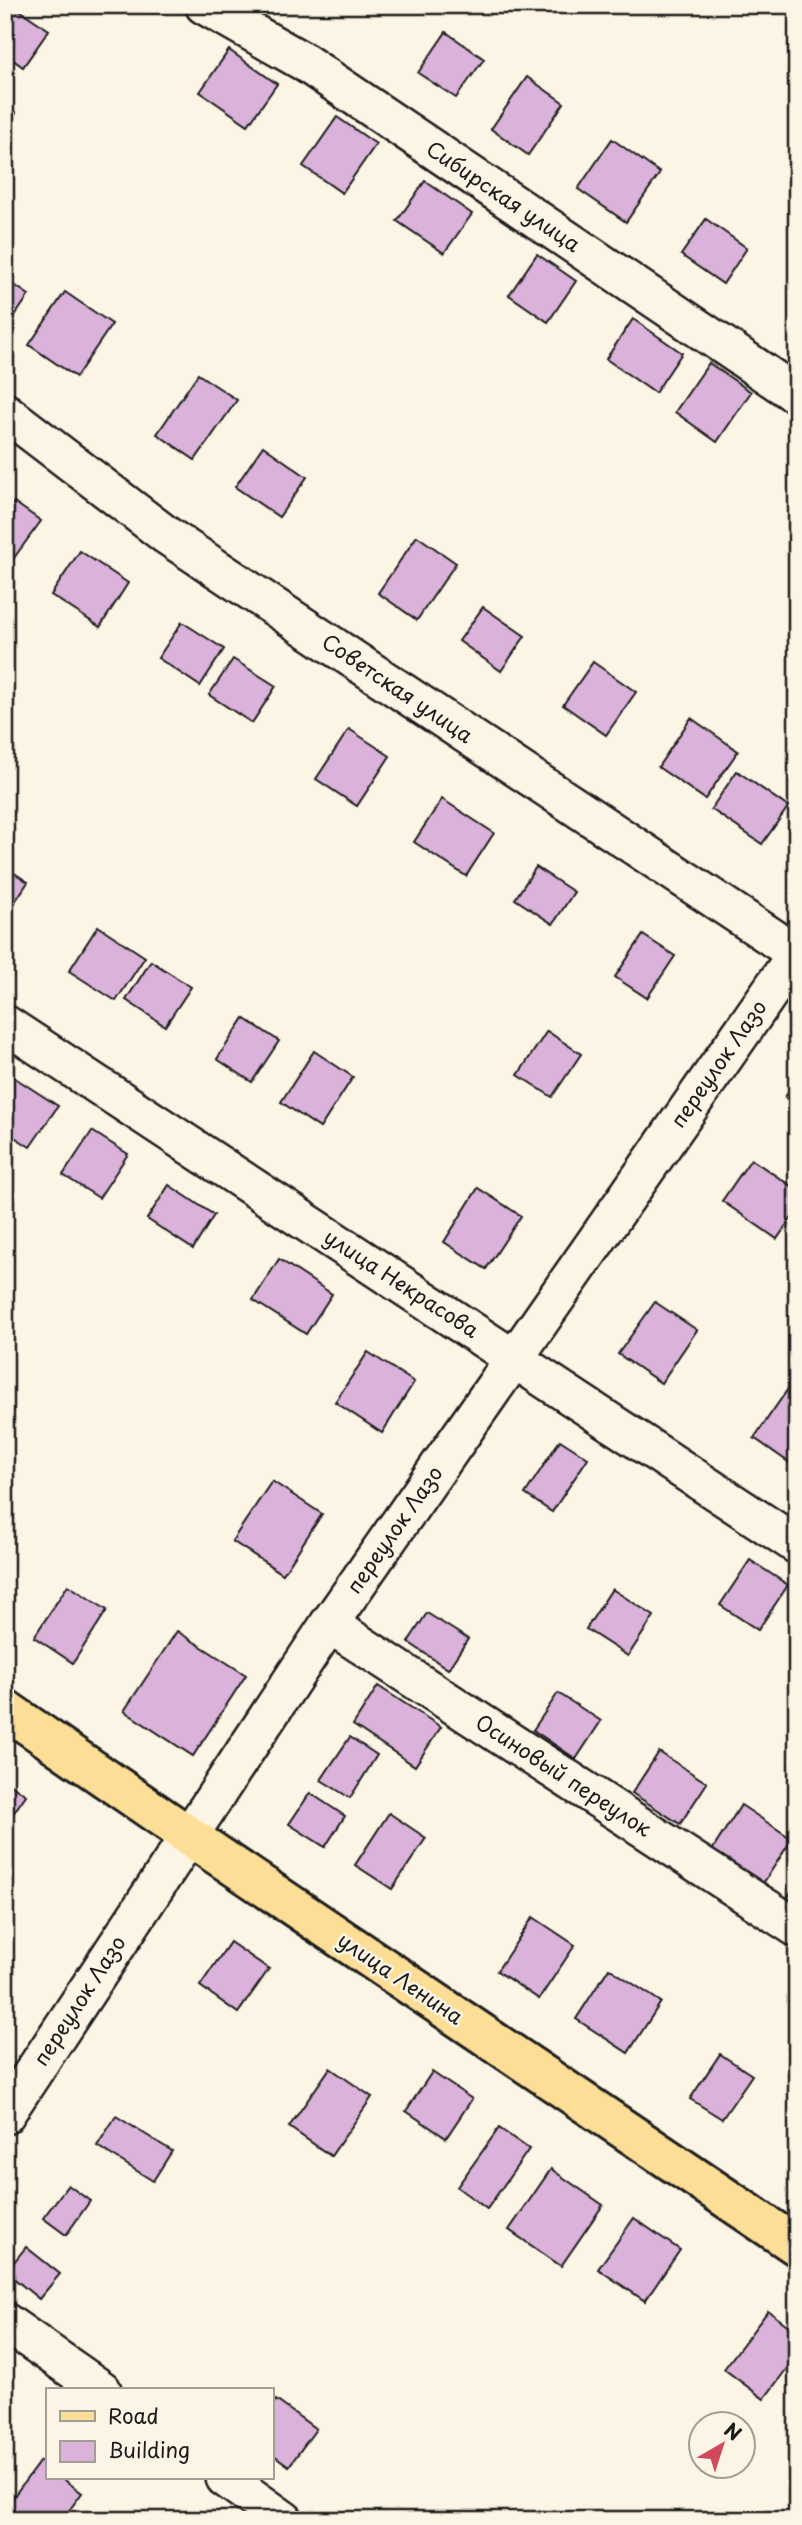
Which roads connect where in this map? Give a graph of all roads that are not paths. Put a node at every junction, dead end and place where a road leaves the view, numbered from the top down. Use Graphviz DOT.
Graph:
graph roads {
  1 [pos="204,5"];
  2 [pos="797,395"];
  3 [pos="5,412"];
  4 [pos="797,953"];
  5 [pos="5,1024"];
  6 [pos="515,1359"];
  7 [pos="797,1545"];
  8 [pos="329,1624"];
  9 [pos="5,1709"];
  10 [pos="189,1836"];
  11 [pos="797,1928"];
  12 [pos="5,2115"];
  13 [pos="797,2246"];
  14 [pos="5,2322"];
  15 [pos="99,2388"];
  16 [pos="228,2480"];
  17 [pos="284,2520"];
  1 -- 2 [label="street, Сибирская улица"];
  3 -- 4 [label="street, Советская улица"];
  4 -- 6 [label="street, переулок Лазо"];
  5 -- 6 [label="street, улица Некрасова"];
  6 -- 7 [label="street, улица Некрасова"];
  6 -- 8 [label="street, переулок Лазо"];
  8 -- 10 [label="street, переулок Лазо"];
  8 -- 11 [label="street, Осиновый переулок"];
  9 -- 10 [label="main road, улица Ленина"];
  10 -- 12 [label="street, переулок Лазо"];
  10 -- 13 [label="main road, улица Ленина"];
  14 -- 15 [label="street"];
  16 -- 17 [label="street"];
}
